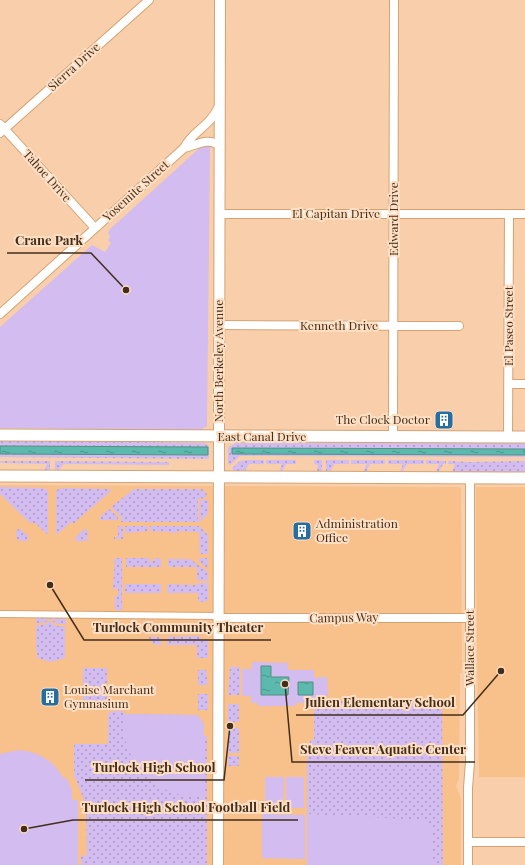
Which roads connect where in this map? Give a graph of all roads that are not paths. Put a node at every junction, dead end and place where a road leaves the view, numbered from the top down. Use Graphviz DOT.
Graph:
graph roads {
  1 [pos="148,0"];
  2 [pos="220,0"];
  3 [pos="394,0"];
  4 [pos="220,104"];
  5 [pos="2,129"];
  6 [pos="219,146"];
  7 [pos="184,148"];
  8 [pos="219,214"];
  9 [pos="394,214"];
  10 [pos="509,214"];
  11 [pos="525,214"];
  12 [pos="95,228"];
  13 [pos="0,314"];
  14 [pos="219,325"];
  15 [pos="393,326"];
  16 [pos="460,326"];
  17 [pos="509,384"];
  18 [pos="525,384"];
  19 [pos="0,435"];
  20 [pos="218,437"];
  21 [pos="393,437"];
  22 [pos="508,437"];
  23 [pos="525,437"];
  24 [pos="0,476"];
  25 [pos="218,478"];
  26 [pos="470,478"];
  27 [pos="525,478"];
  28 [pos="0,614"];
  29 [pos="219,617"];
  30 [pos="470,618"];
  31 [pos="468,842"];
  32 [pos="525,842"];
  33 [pos="218,865"];
  34 [pos="468,865"];
  1 -- 5 [label="street, Sierra Drive"];
  2 -- 4 [label="street, North Berkeley Avenue"];
  3 -- 9 [label="street, Edward Drive"];
  4 -- 6 [label="street, North Berkeley Avenue"];
  4 -- 7 [label="street, Yosemite Street"];
  5 -- 12 [label="street, Tahoe Drive"];
  6 -- 7 [label="street, Yosemite Street"];
  6 -- 8 [label="street, North Berkeley Avenue"];
  7 -- 12 [label="street, Yosemite Street"];
  8 -- 9 [label="street, El Capitan Drive"];
  8 -- 14 [label="street, North Berkeley Avenue"];
  9 -- 10 [label="street, El Capitan Drive"];
  9 -- 15 [label="street, Edward Drive"];
  10 -- 11 [label="street, El Capitan Drive"];
  10 -- 17 [label="street, El Paseo Street"];
  12 -- 13 [label="street, Yosemite Street"];
  14 -- 15 [label="street, Kenneth Drive"];
  14 -- 20 [label="street, North Berkeley Avenue"];
  15 -- 16 [label="street, Kenneth Drive"];
  15 -- 21 [label="street, Edward Drive"];
  17 -- 18 [label="street"];
  17 -- 22 [label="street, El Paseo Street"];
  19 -- 20 [label="main road, East Canal Drive"];
  20 -- 21 [label="main road, East Canal Drive"];
  20 -- 25 [label="street, North Berkeley Avenue"];
  21 -- 22 [label="main road, East Canal Drive"];
  22 -- 23 [label="main road, East Canal Drive"];
  24 -- 25 [label="main road"];
  25 -- 26 [label="main road"];
  25 -- 29 [label="street, North Berkeley Avenue"];
  26 -- 27 [label="main road"];
  26 -- 30 [label="street, Wallace Street"];
  28 -- 29 [label="street, Campus Way"];
  29 -- 30 [label="street, Campus Way"];
  29 -- 33 [label="street, North Berkeley Avenue"];
  30 -- 31 [label="street, Wallace Street"];
  31 -- 32 [label="street"];
  31 -- 34 [label="street, Wallace Street"];
}
